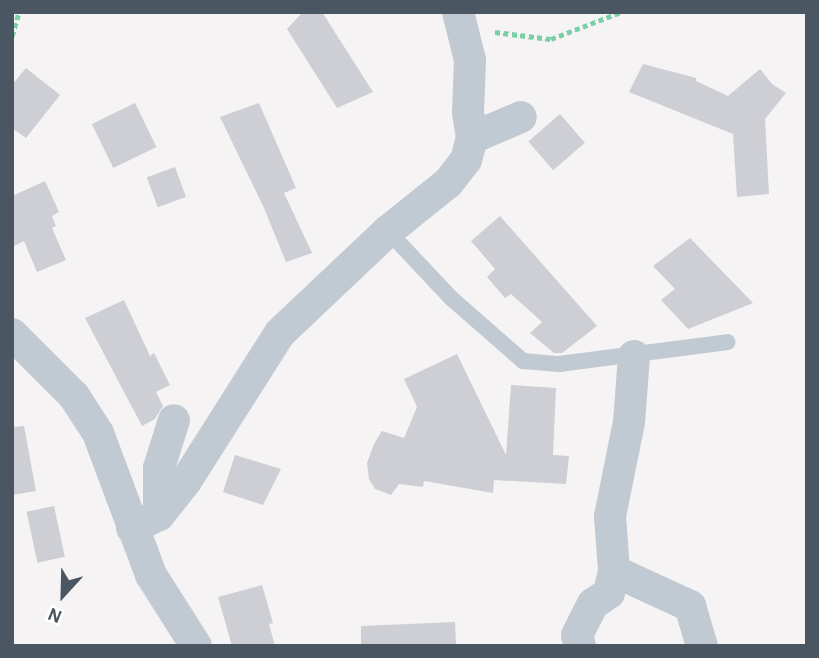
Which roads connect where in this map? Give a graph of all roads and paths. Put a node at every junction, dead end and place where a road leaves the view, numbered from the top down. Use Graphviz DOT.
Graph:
graph roads {
  1 [pos="19,12"];
  2 [pos="458,12"];
  3 [pos="621,12"];
  4 [pos="488,31"];
  5 [pos="12,36"];
  6 [pos="521,117"];
  7 [pos="472,138"];
  8 [pos="387,231"];
  9 [pos="12,334"];
  10 [pos="728,342"];
  11 [pos="634,356"];
  12 [pos="174,420"];
  13 [pos="146,521"];
  14 [pos="614,571"];
  15 [pos="197,646"];
  16 [pos="580,646"];
  17 [pos="702,646"];
  1 -- 5 [label="path"];
  2 -- 7 [label="street"];
  3 -- 4 [label="path"];
  6 -- 7 [label="street"];
  7 -- 8 [label="street"];
  8 -- 11 [label="lane"];
  8 -- 13 [label="street"];
  9 -- 13 [label="street"];
  10 -- 11 [label="lane"];
  11 -- 14 [label="street"];
  12 -- 13 [label="street"];
  13 -- 15 [label="street"];
  14 -- 16 [label="street"];
  14 -- 17 [label="street"];
}
